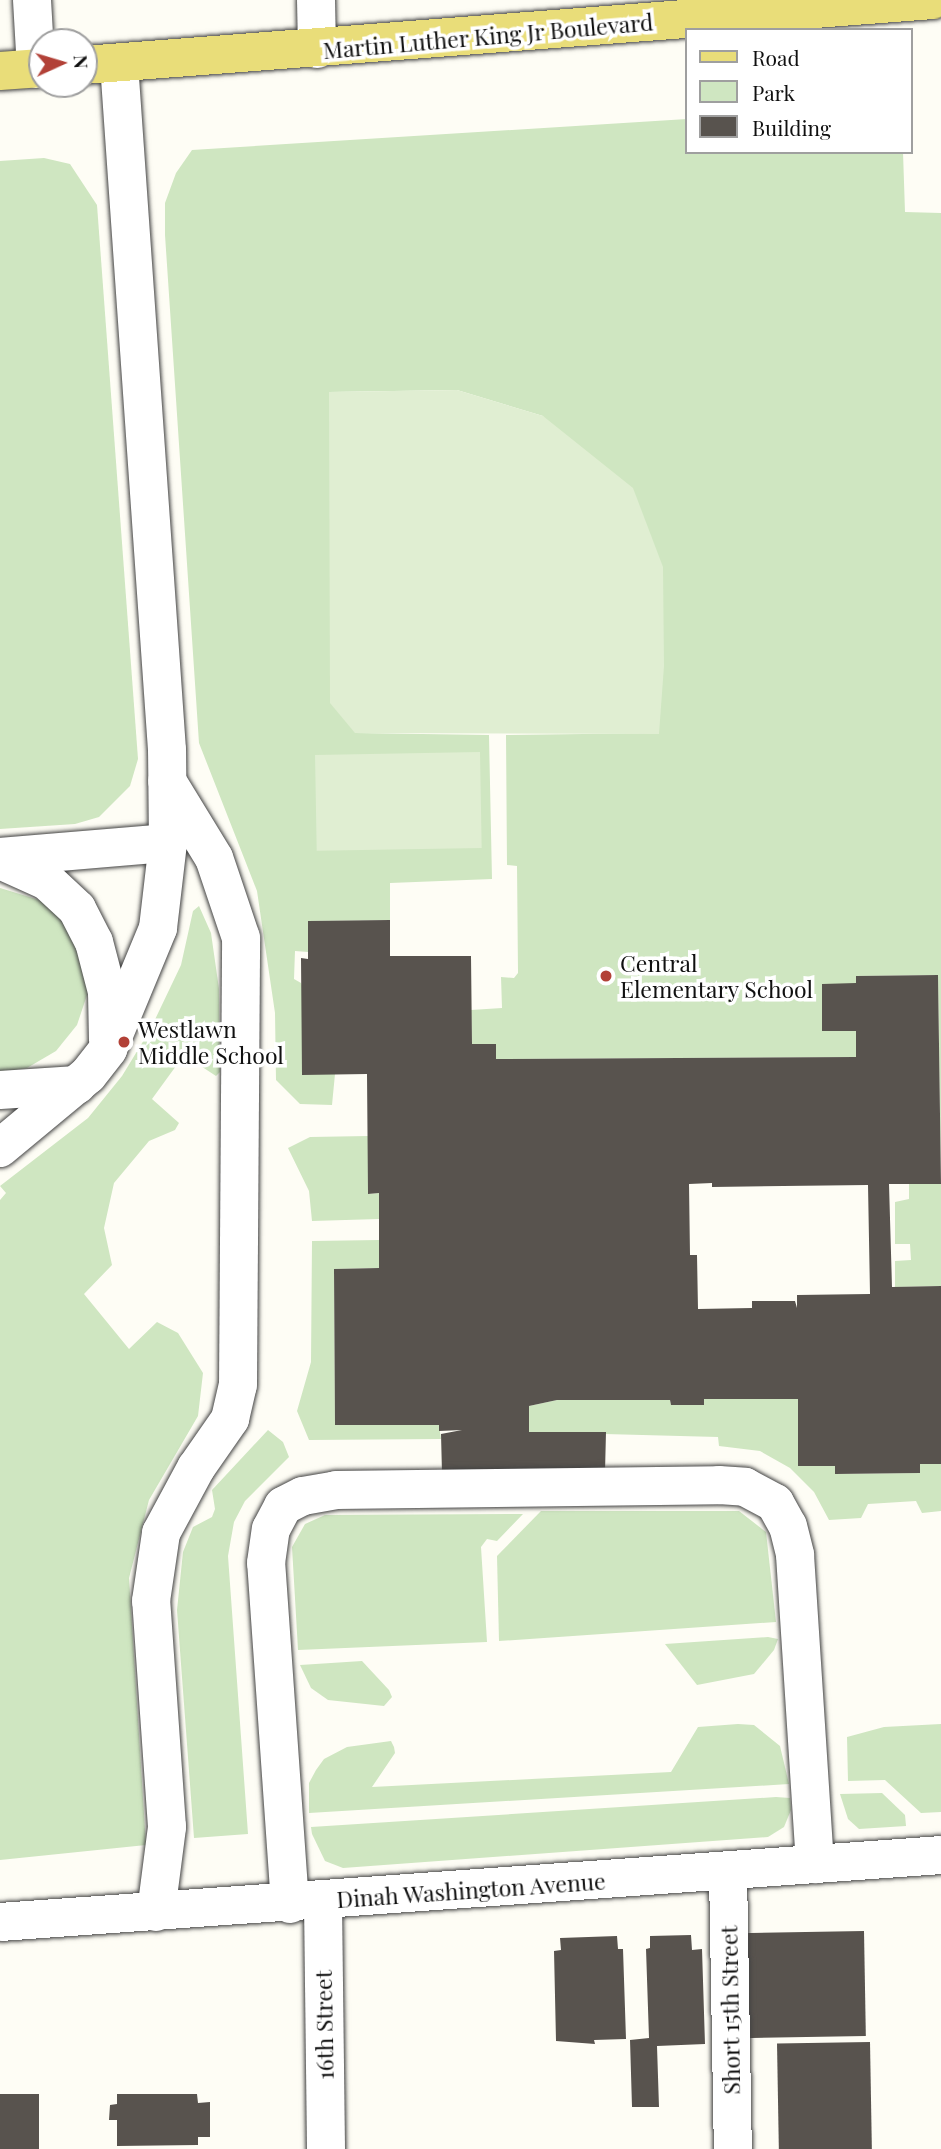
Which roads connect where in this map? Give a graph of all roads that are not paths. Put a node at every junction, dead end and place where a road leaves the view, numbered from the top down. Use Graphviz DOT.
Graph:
graph roads {
  1 [pos="32,0"];
  2 [pos="316,0"];
  3 [pos="933,0"];
  4 [pos="783,6"];
  5 [pos="317,50"];
  6 [pos="101,64"];
  7 [pos="26,69"];
  8 [pos="167,781"];
  9 [pos="168,843"];
  10 [pos="0,859"];
  11 [pos="108,1049"];
  12 [pos="77,1085"];
  13 [pos="0,1090"];
  14 [pos="0,1148"];
  15 [pos="941,1855"];
  16 [pos="815,1864"];
  17 [pos="728,1871"];
  18 [pos="307,1903"];
  19 [pos="156,1912"];
  20 [pos="0,1922"];
  21 [pos="326,2149"];
  22 [pos="733,2149"];
  1 -- 7 [label="street"];
  2 -- 5 [label="street"];
  3 -- 4 [label="main road, Martin Luther King Jr Boulevard"];
  4 -- 5 [label="main road, Martin Luther King Jr Boulevard"];
  5 -- 6 [label="main road, Martin Luther King Jr Boulevard"];
  6 -- 8 [label="street"];
  8 -- 9 [label="street"];
  8 -- 19 [label="street"];
  9 -- 10 [label="street"];
  9 -- 11 [label="street"];
  10 -- 11 [label="street"];
  11 -- 12 [label="street"];
  12 -- 13 [label="street"];
  12 -- 14 [label="street"];
  15 -- 16 [label="street, Dinah Washington Avenue"];
  16 -- 17 [label="street, Dinah Washington Avenue"];
  16 -- 18 [label="street, 16th Street"];
  17 -- 18 [label="street, Dinah Washington Avenue"];
  17 -- 22 [label="street, Short 15th Street"];
  18 -- 19 [label="street, Dinah Washington Avenue"];
  18 -- 21 [label="street, 16th Street"];
  19 -- 20 [label="street, Dinah Washington Avenue"];
}
